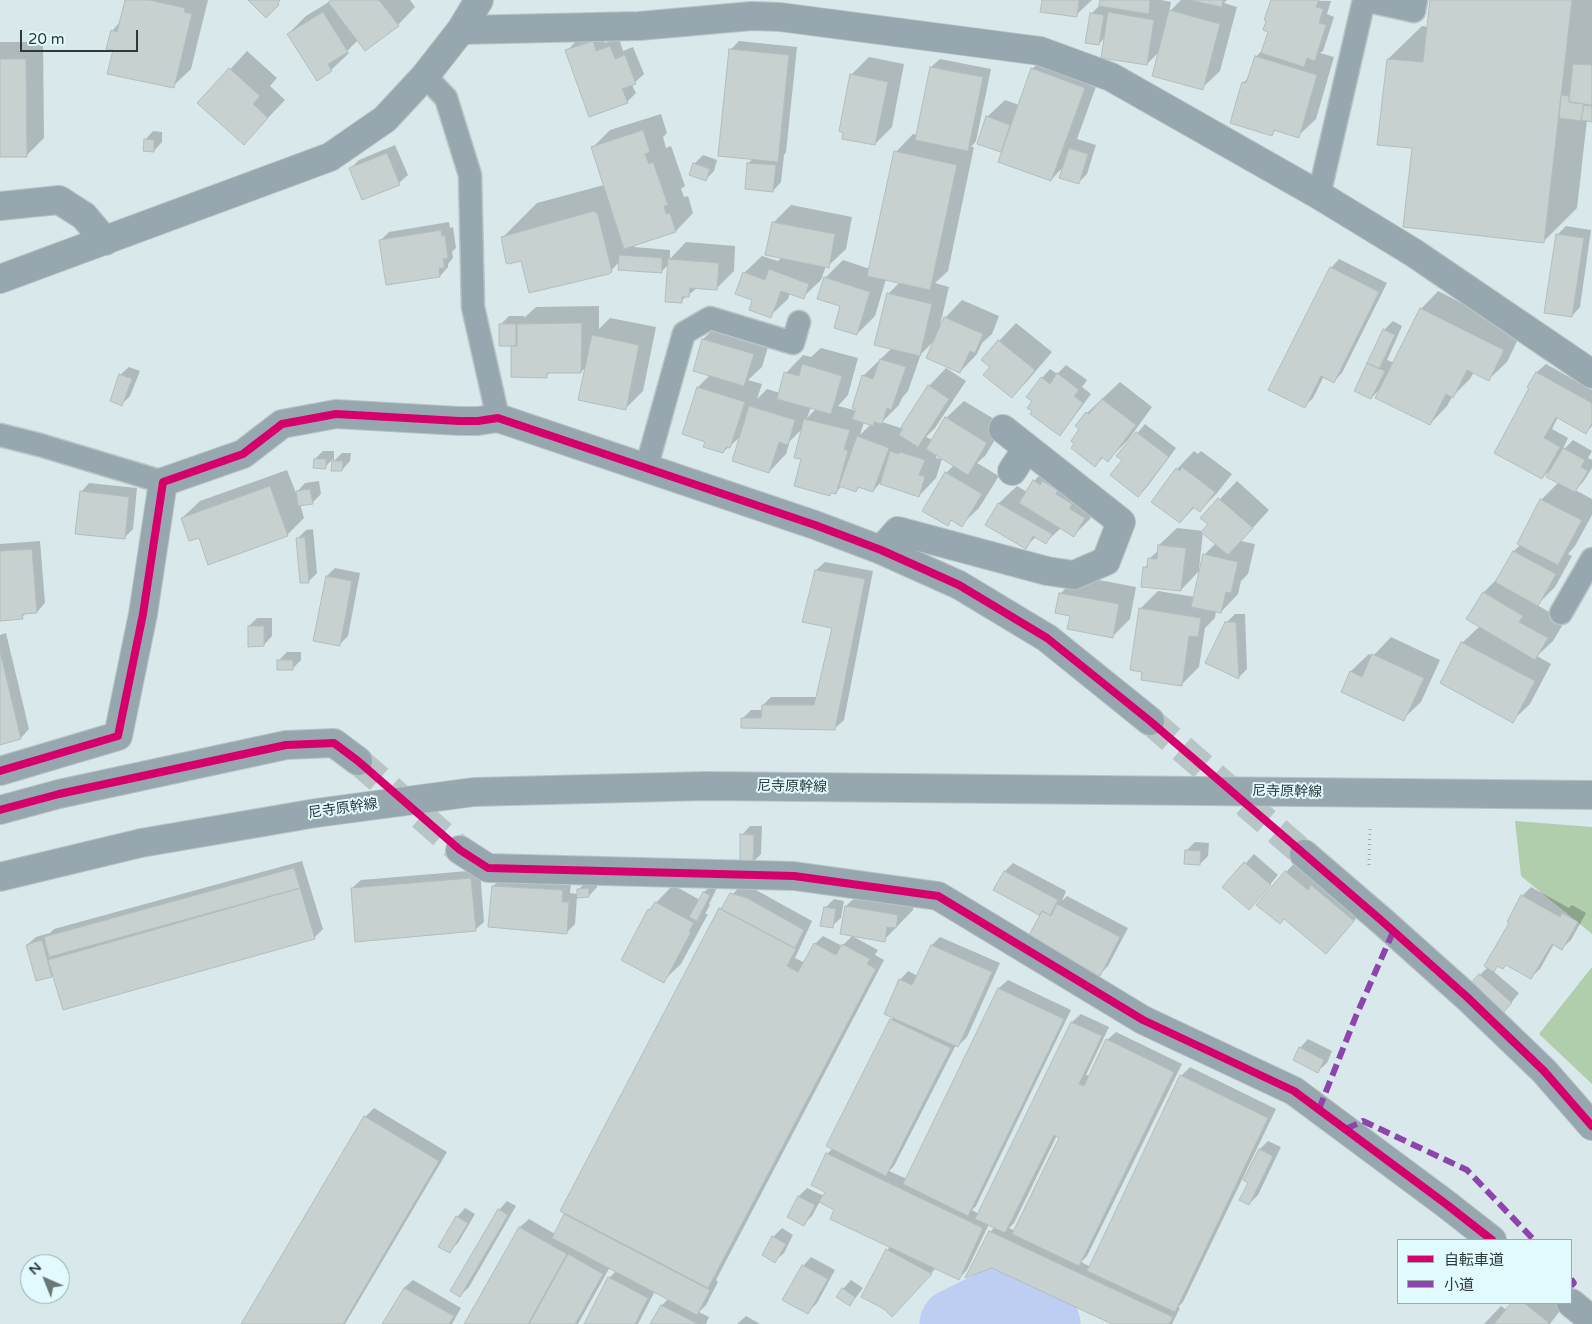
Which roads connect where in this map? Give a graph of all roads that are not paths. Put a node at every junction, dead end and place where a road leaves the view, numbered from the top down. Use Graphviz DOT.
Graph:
graph roads {
  1 [pos="479,0"];
  2 [pos="1416,0"];
  3 [pos="461,30"];
  4 [pos="425,76"];
  5 [pos="1319,195"];
  6 [pos="0,206"];
  7 [pos="105,242"];
  8 [pos="0,279"];
  9 [pos="799,337"];
  10 [pos="1592,374"];
  11 [pos="498,418"];
  12 [pos="1003,428"];
  13 [pos="0,435"];
  14 [pos="1027,448"];
  15 [pos="646,468"];
  16 [pos="1012,471"];
  17 [pos="163,482"];
  18 [pos="881,550"];
  19 [pos="1592,559"];
  20 [pos="1561,613"];
  21 [pos="1150,721"];
  22 [pos="358,761"];
  23 [pos="0,771"];
  24 [pos="1592,795"];
  25 [pos="0,810"];
  26 [pos="460,850"];
  27 [pos="1304,854"];
  28 [pos="0,877"];
  29 [pos="1592,1126"];
  30 [pos="1491,1239"];
  31 [pos="1572,1304"];
  32 [pos="1592,1320"];
  1 -- 3 [label="street"];
  2 -- 5 [label="lane"];
  3 -- 4 [label="street"];
  3 -- 5 [label="street"];
  4 -- 7 [label="street"];
  4 -- 11 [label="lane"];
  5 -- 10 [label="street"];
  6 -- 7 [label="street"];
  7 -- 8 [label="street"];
  9 -- 15 [label="lane"];
  11 -- 15 [label="street"];
  11 -- 17 [label="street"];
  12 -- 14 [label="street"];
  13 -- 17 [label="lane"];
  14 -- 16 [label="street"];
  14 -- 18 [label="street"];
  15 -- 18 [label="street"];
  17 -- 23 [label="street"];
  18 -- 21 [label="street"];
  19 -- 20 [label="lane"];
  22 -- 25 [label="street"];
  24 -- 28 [label="street, 尼寺原幹線"];
  26 -- 30 [label="street"];
  27 -- 29 [label="street"];
  31 -- 32 [label="street"];
}
